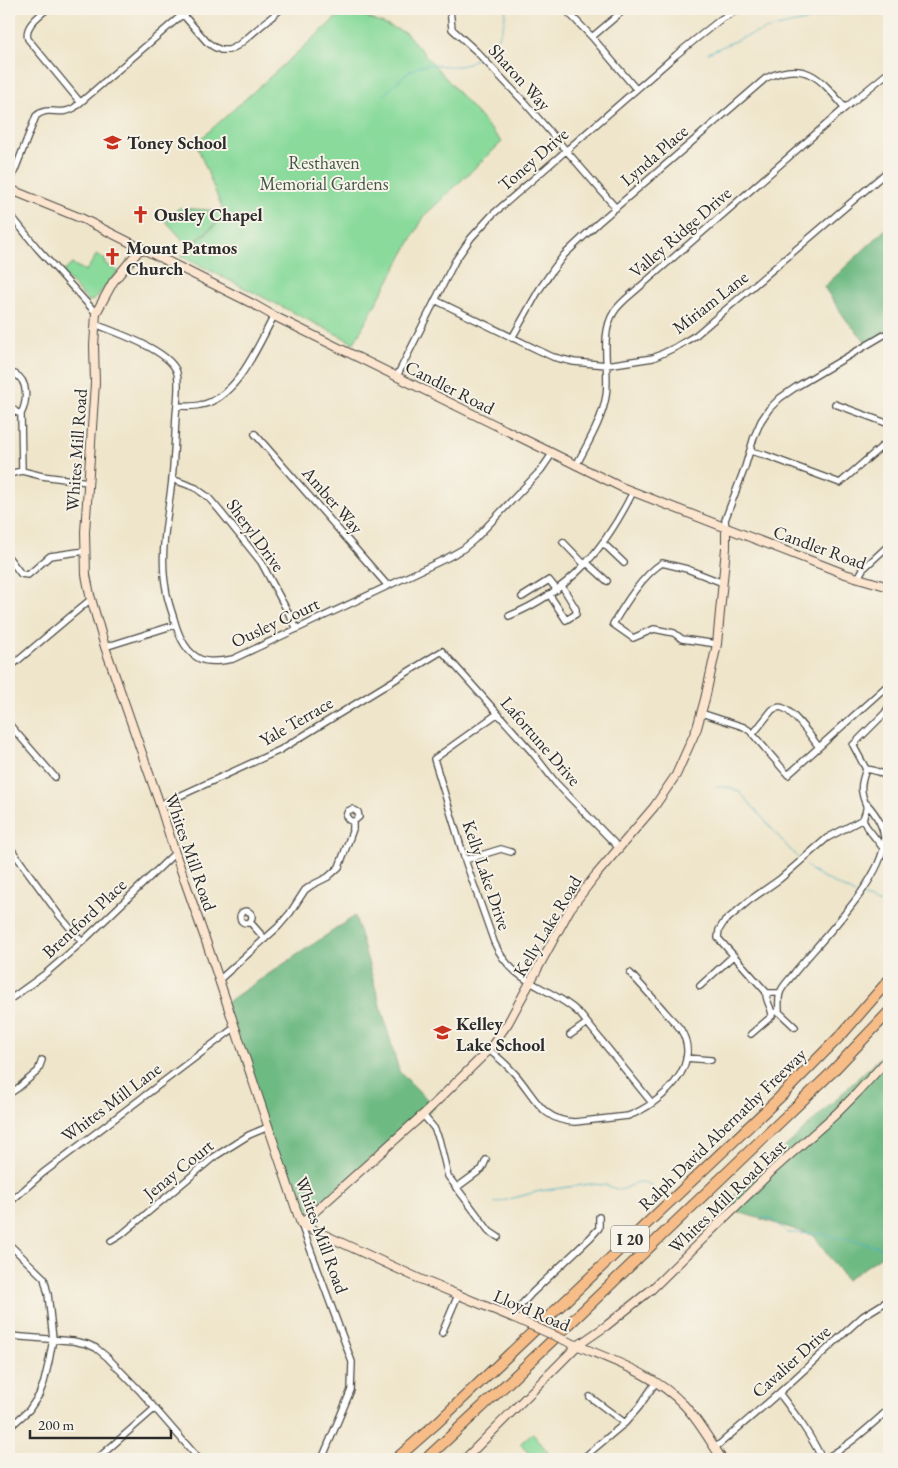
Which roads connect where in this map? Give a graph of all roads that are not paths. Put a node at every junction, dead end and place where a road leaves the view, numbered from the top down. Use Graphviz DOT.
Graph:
graph roads {
  1 [pos="47,9"];
  2 [pos="178,9"];
  3 [pos="281,9"];
  4 [pos="450,9"];
  5 [pos="565,9"];
  6 [pos="625,9"];
  7 [pos="740,9"];
  8 [pos="183,14"];
  9 [pos="592,37"];
  10 [pos="889,72"];
  11 [pos="636,90"];
  12 [pos="80,102"];
  13 [pos="845,108"];
  14 [pos="566,151"];
  15 [pos="889,170"];
  16 [pos="9,187"];
  17 [pos="616,208"];
  18 [pos="9,213"];
  19 [pos="141,248"];
  20 [pos="435,300"];
  21 [pos="96,313"];
  22 [pos="274,316"];
  23 [pos="95,324"];
  24 [pos="889,332"];
  25 [pos="512,338"];
  26 [pos="607,365"];
  27 [pos="397,376"];
  28 [pos="9,378"];
  29 [pos="835,404"];
  30 [pos="9,405"];
  31 [pos="177,406"];
  32 [pos="21,414"];
  33 [pos="889,424"];
  34 [pos="255,434"];
  35 [pos="889,440"];
  36 [pos="750,451"];
  37 [pos="552,454"];
  38 [pos="576,466"];
  39 [pos="22,471"];
  40 [pos="9,474"];
  41 [pos="172,479"];
  42 [pos="88,482"];
  43 [pos="633,492"];
  44 [pos="726,528"];
  45 [pos="563,542"];
  46 [pos="603,542"];
  47 [pos="889,545"];
  48 [pos="85,551"];
  49 [pos="9,558"];
  50 [pos="624,563"];
  51 [pos="586,564"];
  52 [pos="858,578"];
  53 [pos="607,581"];
  54 [pos="723,583"];
  55 [pos="388,586"];
  56 [pos="889,587"];
  57 [pos="559,588"];
  58 [pos="550,594"];
  59 [pos="522,597"];
  60 [pos="91,599"];
  61 [pos="509,616"];
  62 [pos="176,625"];
  63 [pos="297,629"];
  64 [pos="716,644"];
  65 [pos="105,647"];
  66 [pos="442,651"];
  67 [pos="9,668"];
  68 [pos="889,684"];
  69 [pos="889,706"];
  70 [pos="701,713"];
  71 [pos="887,713"];
  72 [pos="497,714"];
  73 [pos="9,724"];
  74 [pos="752,734"];
  75 [pos="819,747"];
  76 [pos="866,769"];
  77 [pos="54,777"];
  78 [pos="889,779"];
  79 [pos="867,804"];
  80 [pos="160,805"];
  81 [pos="863,819"];
  82 [pos="353,822"];
  83 [pos="9,846"];
  84 [pos="619,848"];
  85 [pos="883,848"];
  86 [pos="511,852"];
  87 [pos="174,854"];
  88 [pos="465,860"];
  89 [pos="250,922"];
  90 [pos="265,938"];
  91 [pos="82,942"];
  92 [pos="734,956"];
  93 [pos="630,973"];
  94 [pos="889,978"];
  95 [pos="218,980"];
  96 [pos="530,983"];
  97 [pos="700,986"];
  98 [pos="766,992"];
  99 [pos="780,993"];
  100 [pos="9,1000"];
  101 [pos="772,1011"];
  102 [pos="779,1012"];
  103 [pos="889,1012"];
  104 [pos="587,1023"];
  105 [pos="794,1026"];
  106 [pos="234,1028"];
  107 [pos="752,1034"];
  108 [pos="570,1035"];
  109 [pos="489,1050"];
  110 [pos="686,1058"];
  111 [pos="889,1058"];
  112 [pos="42,1060"];
  113 [pos="711,1060"];
  114 [pos="9,1094"];
  115 [pos="652,1102"];
  116 [pos="423,1115"];
  117 [pos="268,1127"];
  118 [pos="486,1160"];
  119 [pos="456,1188"];
  120 [pos="9,1203"];
  121 [pos="598,1218"];
  122 [pos="301,1224"];
  123 [pos="498,1237"];
  124 [pos="110,1242"];
  125 [pos="9,1244"];
  126 [pos="458,1295"];
  127 [pos="889,1300"];
  128 [pos="510,1317"];
  129 [pos="442,1333"];
  130 [pos="9,1336"];
  131 [pos="53,1339"];
  132 [pos="574,1344"];
  133 [pos="656,1382"];
  134 [pos="779,1393"];
  135 [pos="590,1397"];
  136 [pos="154,1409"];
  137 [pos="889,1409"];
  138 [pos="625,1423"];
  139 [pos="9,1428"];
  140 [pos="715,1448"];
  141 [pos="97,1459"];
  142 [pos="198,1459"];
  143 [pos="322,1459"];
  144 [pos="396,1459"];
  145 [pos="426,1459"];
  146 [pos="465,1459"];
  147 [pos="582,1459"];
  148 [pos="722,1459"];
  149 [pos="823,1459"];
  1 -- 12 [label="street"];
  2 -- 8 [label="street"];
  3 -- 8 [label="street"];
  4 -- 14 [label="street, Sharon Way"];
  5 -- 9 [label="street"];
  6 -- 9 [label="street"];
  7 -- 11 [label="street, Toney Drive"];
  8 -- 12 [label="street"];
  9 -- 11 [label="street"];
  10 -- 13 [label="street, Valley Ridge Drive"];
  11 -- 14 [label="street, Toney Drive"];
  12 -- 16 [label="street"];
  13 -- 17 [label="street, Lynda Place"];
  13 -- 26 [label="street, Valley Ridge Drive"];
  14 -- 17 [label="street, Sharon Way"];
  14 -- 20 [label="street, Toney Drive"];
  15 -- 26 [label="street, Miriam Lane"];
  16 -- 19 [label="street, Candler Road"];
  17 -- 25 [label="street, Lynda Place"];
  18 -- 21 [label="street"];
  19 -- 21 [label="street, Whites Mill Road"];
  19 -- 22 [label="street, Candler Road"];
  20 -- 25 [label="street, Miriam Lane"];
  20 -- 27 [label="street, Toney Drive"];
  21 -- 23 [label="street, Whites Mill Road"];
  22 -- 27 [label="street, Candler Road"];
  22 -- 31 [label="street"];
  23 -- 31 [label="street, Ousley Court"];
  23 -- 42 [label="street, Whites Mill Road"];
  24 -- 36 [label="street"];
  25 -- 26 [label="street, Miriam Lane"];
  26 -- 38 [label="street, Valley Ridge Drive"];
  27 -- 37 [label="street, Candler Road"];
  28 -- 32 [label="street"];
  29 -- 33 [label="street"];
  30 -- 32 [label="street"];
  31 -- 41 [label="street, Ousley Court"];
  32 -- 39 [label="street"];
  34 -- 55 [label="street, Amber Way"];
  35 -- 36 [label="street"];
  36 -- 44 [label="street"];
  37 -- 38 [label="street, Candler Road"];
  37 -- 55 [label="street, Ousley Court"];
  38 -- 43 [label="street, Candler Road"];
  39 -- 40 [label="street"];
  39 -- 42 [label="street"];
  41 -- 62 [label="street, Ousley Court"];
  41 -- 63 [label="street, Sheryl Drive"];
  42 -- 48 [label="street, Whites Mill Road"];
  43 -- 44 [label="street, Candler Road"];
  43 -- 46 [label="street"];
  44 -- 52 [label="street, Candler Road"];
  44 -- 54 [label="street, Kelly Lake Road"];
  45 -- 51 [label="street"];
  46 -- 50 [label="street"];
  46 -- 51 [label="street"];
  47 -- 52 [label="street"];
  48 -- 49 [label="street"];
  48 -- 60 [label="street, Whites Mill Road"];
  51 -- 53 [label="street"];
  51 -- 57 [label="street"];
  52 -- 56 [label="street, Candler Road"];
  54 -- 64 [label="street, Kelly Lake Road"];
  54 -- 64 [label="street"];
  55 -- 63 [label="street, Ousley Court"];
  57 -- 58 [label="street"];
  57 -- 58 [label="street"];
  57 -- 59 [label="street"];
  58 -- 61 [label="street"];
  60 -- 65 [label="street, Whites Mill Road"];
  60 -- 67 [label="street"];
  62 -- 63 [label="street, Ousley Court"];
  62 -- 65 [label="street"];
  64 -- 70 [label="street, Kelly Lake Road"];
  65 -- 80 [label="street, Whites Mill Road"];
  66 -- 72 [label="street, Lafortune Drive"];
  66 -- 80 [label="street, Yale Terrace"];
  68 -- 75 [label="street"];
  69 -- 71 [label="street"];
  70 -- 74 [label="street"];
  70 -- 84 [label="street, Kelly Lake Road"];
  71 -- 76 [label="street"];
  72 -- 84 [label="street, Lafortune Drive"];
  72 -- 88 [label="street, Kelly Lake Drive"];
  73 -- 77 [label="street"];
  74 -- 75 [label="street"];
  74 -- 75 [label="street"];
  76 -- 78 [label="street"];
  76 -- 79 [label="street"];
  79 -- 81 [label="street"];
  79 -- 85 [label="street"];
  80 -- 87 [label="street, Whites Mill Road"];
  81 -- 85 [label="street"];
  81 -- 92 [label="street"];
  82 -- 90 [label="street"];
  83 -- 91 [label="street"];
  84 -- 96 [label="street, Kelly Lake Road"];
  85 -- 99 [label="street"];
  86 -- 88 [label="street"];
  87 -- 91 [label="street, Brentford Place"];
  87 -- 95 [label="street, Whites Mill Road"];
  88 -- 96 [label="street, Kelly Lake Drive"];
  89 -- 90 [label="street"];
  90 -- 95 [label="street"];
  91 -- 100 [label="street, Brentford Place"];
  92 -- 97 [label="street"];
  92 -- 98 [label="street"];
  93 -- 110 [label="street"];
  94 -- 144 [label="highway, Ralph David Abernathy Freeway / I 20"];
  95 -- 106 [label="street, Whites Mill Road"];
  96 -- 104 [label="street, Kelly Lake Drive"];
  96 -- 109 [label="street, Kelly Lake Road"];
  98 -- 99 [label="street"];
  98 -- 101 [label="street"];
  99 -- 102 [label="street"];
  101 -- 102 [label="street"];
  101 -- 107 [label="street"];
  102 -- 105 [label="street"];
  103 -- 145 [label="highway, Ralph David Abernathy Freeway / I 20"];
  104 -- 108 [label="street"];
  104 -- 115 [label="street, Kelly Lake Drive"];
  106 -- 117 [label="street, Whites Mill Road"];
  106 -- 120 [label="street, Whites Mill Lane"];
  109 -- 115 [label="street"];
  109 -- 116 [label="street, Kelly Lake Road"];
  110 -- 113 [label="street"];
  110 -- 115 [label="street"];
  111 -- 132 [label="street, Whites Mill Road East"];
  112 -- 114 [label="street"];
  116 -- 119 [label="street"];
  116 -- 122 [label="street, Kelly Lake Road"];
  117 -- 122 [label="street, Whites Mill Road"];
  117 -- 124 [label="street, Jenay Court"];
  118 -- 119 [label="street"];
  119 -- 123 [label="street"];
  121 -- 128 [label="street"];
  122 -- 126 [label="street, Lloyd Road"];
  122 -- 143 [label="street, Whites Mill Road"];
  125 -- 131 [label="street"];
  126 -- 128 [label="street, Lloyd Road"];
  126 -- 129 [label="street"];
  127 -- 134 [label="street, Cavalier Drive"];
  128 -- 132 [label="street, Lloyd Road, bridge"];
  130 -- 131 [label="street"];
  131 -- 136 [label="street"];
  131 -- 139 [label="street"];
  132 -- 133 [label="street, Lloyd Road"];
  132 -- 146 [label="street"];
  133 -- 138 [label="street"];
  133 -- 140 [label="street, Lloyd Road"];
  134 -- 140 [label="street, Cavalier Drive"];
  134 -- 149 [label="street"];
  135 -- 138 [label="street"];
  136 -- 141 [label="street"];
  136 -- 142 [label="street"];
  137 -- 149 [label="street"];
  138 -- 147 [label="street"];
  140 -- 148 [label="street, Lloyd Road"];
}
